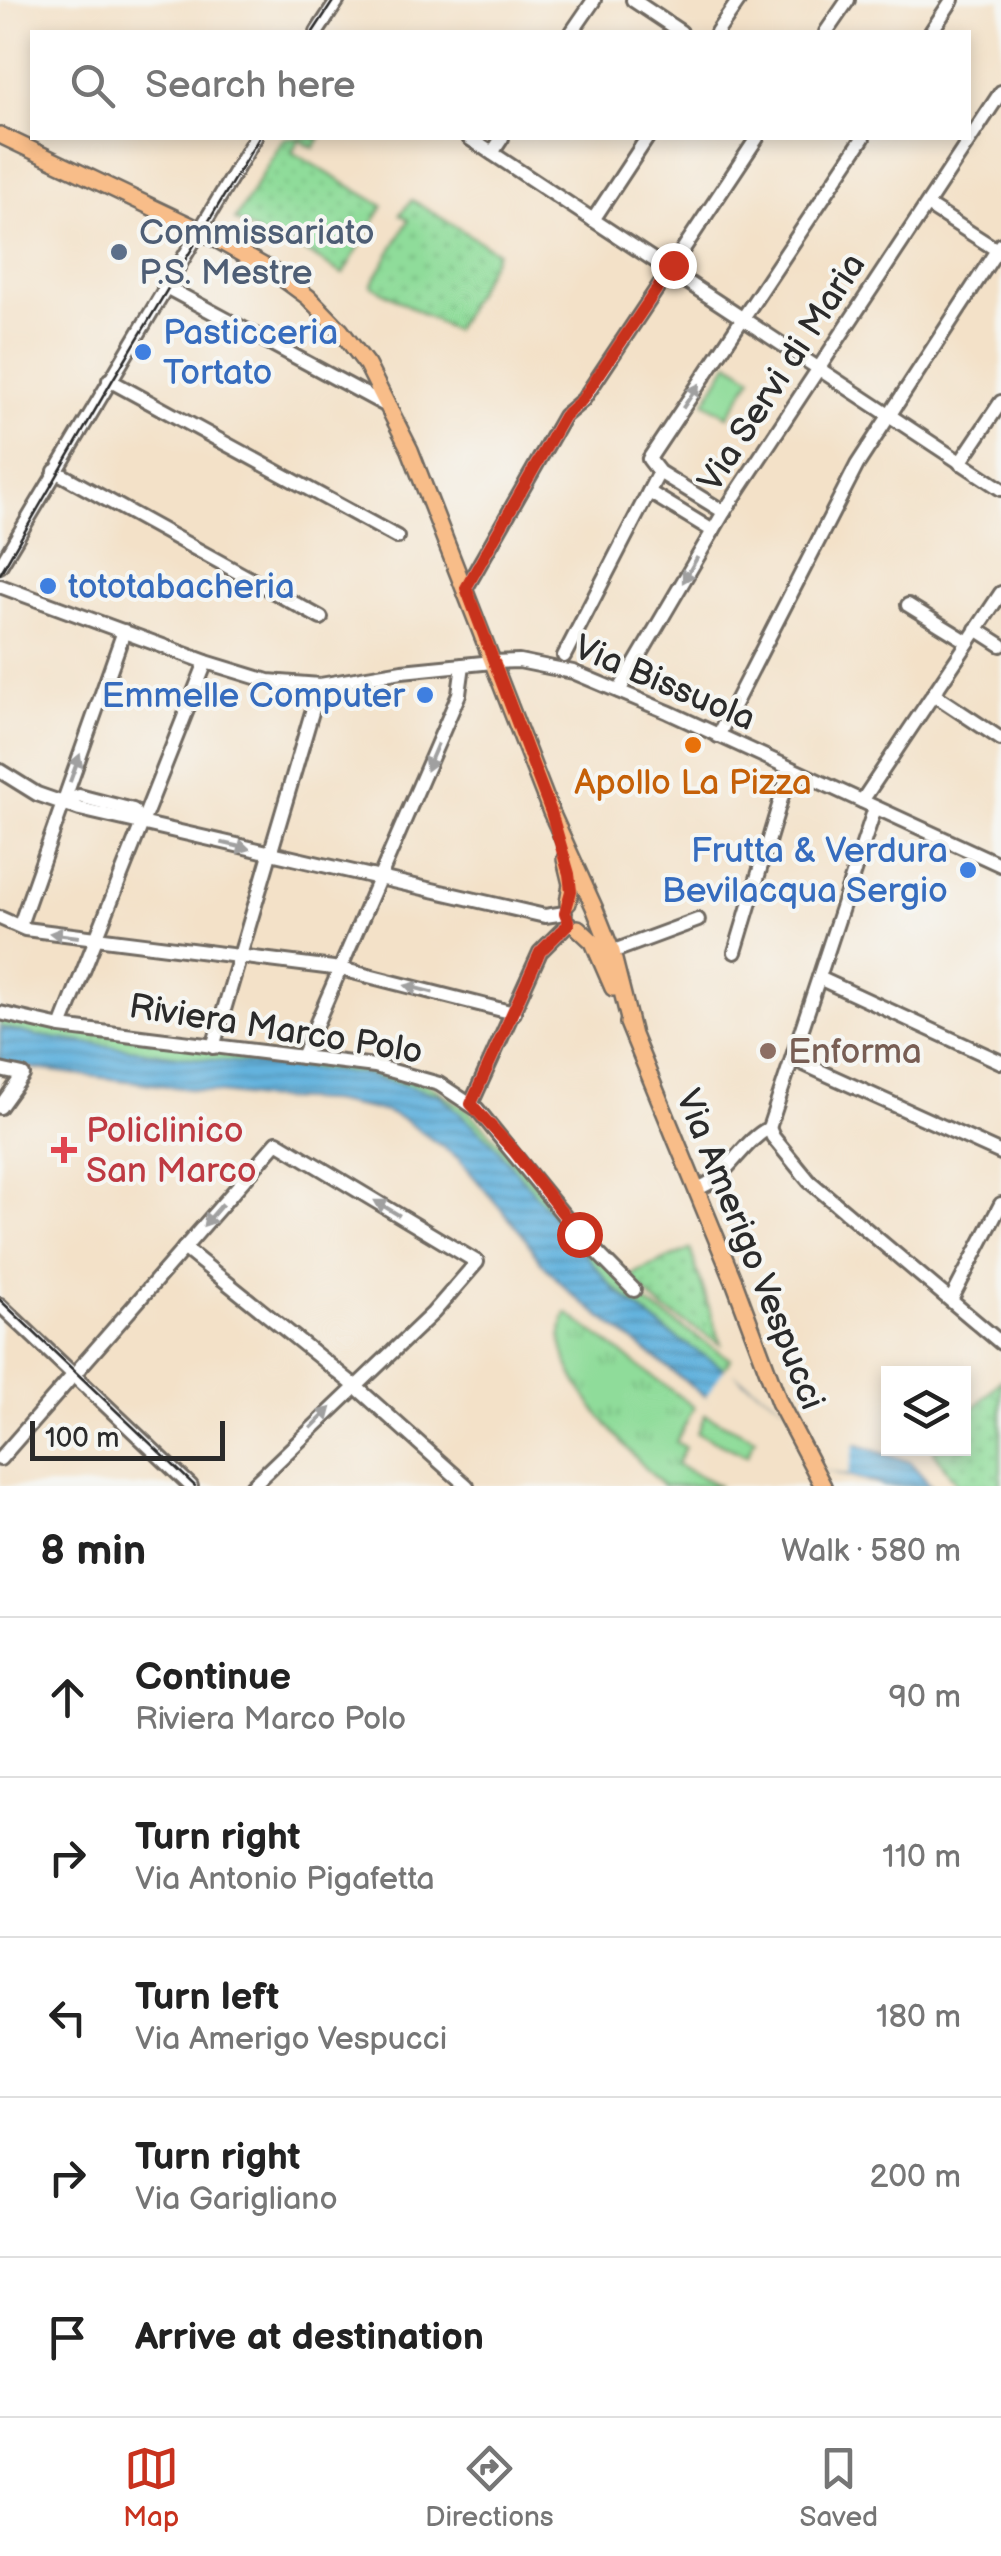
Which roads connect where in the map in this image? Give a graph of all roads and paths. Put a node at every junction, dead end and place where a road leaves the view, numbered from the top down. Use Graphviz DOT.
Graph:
graph roads {
  1 [pos="338,0"];
  2 [pos="594,0"];
  3 [pos="632,0"];
  4 [pos="739,0"];
  5 [pos="848,0"];
  6 [pos="952,0"];
  7 [pos="319,30"];
  8 [pos="573,30"];
  9 [pos="679,30"];
  10 [pos="718,30"];
  11 [pos="827,30"];
  12 [pos="932,30"];
  13 [pos="1001,92"];
  14 [pos="0,135"];
  15 [pos="971,138"];
  16 [pos="253,140"];
  17 [pos="472,140"];
  18 [pos="501,140"];
  19 [pos="647,140"];
  20 [pos="756,140"];
  21 [pos="862,140"];
  22 [pos="970,140"];
  23 [pos="492,152"];
  24 [pos="927,205"];
  25 [pos="593,220"];
  26 [pos="200,230"];
  27 [pos="1000,246"];
  28 [pos="670,270"];
  29 [pos="164,286"];
  30 [pos="742,319"];
  31 [pos="818,369"];
  32 [pos="109,380"];
  33 [pos="1001,402"];
  34 [pos="391,408"];
  35 [pos="888,416"];
  36 [pos="960,463"];
  37 [pos="54,471"];
  38 [pos="659,472"];
  39 [pos="1001,489"];
  40 [pos="649,492"];
  41 [pos="724,512"];
  42 [pos="713,531"];
  43 [pos="397,537"];
  44 [pos="0,566"];
  45 [pos="0,586"];
  46 [pos="466,588"];
  47 [pos="1001,593"];
  48 [pos="908,605"];
  49 [pos="321,618"];
  50 [pos="976,629"];
  51 [pos="124,631"];
  52 [pos="968,642"];
  53 [pos="1001,645"];
  54 [pos="564,656"];
  55 [pos="206,662"];
  56 [pos="494,662"];
  57 [pos="462,665"];
  58 [pos="320,685"];
  59 [pos="619,691"];
  60 [pos="933,694"];
  61 [pos="718,736"];
  62 [pos="1001,739"];
  63 [pos="790,769"];
  64 [pos="0,770"];
  65 [pos="61,804"];
  66 [pos="869,804"];
  67 [pos="551,812"];
  68 [pos="141,824"];
  69 [pos="271,854"];
  70 [pos="1001,866"];
  71 [pos="380,879"];
  72 [pos="594,908"];
  73 [pos="570,917"];
  74 [pos="0,918"];
  75 [pos="698,920"];
  76 [pos="20,926"];
  77 [pos="96,939"];
  78 [pos="734,952"];
  79 [pos="606,954"];
  80 [pos="241,958"];
  81 [pos="342,970"];
  82 [pos="818,978"];
  83 [pos="514,1012"];
  84 [pos="0,1013"];
  85 [pos="62,1026"];
  86 [pos="213,1047"];
  87 [pos="302,1057"];
  88 [pos="793,1058"];
  89 [pos="1001,1062"];
  90 [pos="0,1070"];
  91 [pos="471,1104"];
  92 [pos="0,1107"];
  93 [pos="770,1128"];
  94 [pos="1001,1152"];
  95 [pos="696,1188"];
  96 [pos="1001,1204"];
  97 [pos="184,1248"];
  98 [pos="634,1290"];
  99 [pos="951,1300"];
  100 [pos="0,1305"];
  101 [pos="1001,1343"];
  102 [pos="78,1370"];
  103 [pos="354,1385"];
  104 [pos="0,1460"];
  105 [pos="191,1486"];
  106 [pos="252,1486"];
  107 [pos="467,1486"];
  108 [pos="823,1486"];
  1 -- 7 [label="street"];
  2 -- 8 [label="street"];
  3 -- 9 [label="street"];
  4 -- 10 [label="street"];
  5 -- 11 [label="street"];
  6 -- 12 [label="street"];
  13 -- 15 [label="street, Via Servi di Maria"];
  14 -- 26 [label="main road, Via Amerigo Vespucci"];
  16 -- 26 [label="street"];
  17 -- 23 [label="street"];
  18 -- 23 [label="street"];
  19 -- 25 [label="street"];
  20 -- 28 [label="street"];
  21 -- 30 [label="street"];
  22 -- 24 [label="street, Via Servi di Maria"];
  23 -- 25 [label="street"];
  24 -- 27 [label="street"];
  24 -- 31 [label="street, Via Servi di Maria"];
  25 -- 28 [label="street"];
  26 -- 29 [label="street"];
  26 -- 34 [label="main road, Via Amerigo Vespucci"];
  27 -- 35 [label="street"];
  28 -- 30 [label="street"];
  28 -- 46 [label="street"];
  29 -- 32 [label="street"];
  29 -- 34 [label="street"];
  30 -- 31 [label="street"];
  38 -- 30 [label="street, one-way"];
  31 -- 35 [label="street"];
  31 -- 41 [label="street, Via Servi di Maria"];
  32 -- 37 [label="street"];
  32 -- 43 [label="street"];
  33 -- 36 [label="street"];
  34 -- 46 [label="main road, Via Amerigo Vespucci"];
  35 -- 36 [label="street"];
  35 -- 61 [label="street"];
  36 -- 39 [label="street"];
  37 -- 44 [label="street"];
  37 -- 49 [label="street"];
  38 -- 40 [label="street"];
  38 -- 41 [label="street"];
  40 -- 42 [label="street"];
  40 -- 54 [label="street"];
  41 -- 42 [label="street, Via Servi di Maria"];
  42 -- 59 [label="street, Via Servi di Maria, one-way"];
  45 -- 51 [label="street, Via Bissuola"];
  46 -- 56 [label="main road, Via Amerigo Vespucci"];
  47 -- 50 [label="street"];
  48 -- 52 [label="street"];
  50 -- 52 [label="street"];
  50 -- 53 [label="street"];
  51 -- 55 [label="street, Via Bissuola"];
  65 -- 51 [label="street, one-way"];
  52 -- 60 [label="street"];
  55 -- 58 [label="street, Via Bissuola"];
  55 -- 68 [label="street"];
  56 -- 57 [label="street, Via Bissuola"];
  56 -- 59 [label="street, Via Bissuola"];
  56 -- 67 [label="main road, Via Amerigo Vespucci"];
  57 -- 58 [label="street, Via Bissuola"];
  57 -- 71 [label="street, one-way"];
  58 -- 69 [label="street"];
  59 -- 61 [label="street, Via Bissuola"];
  60 -- 62 [label="street"];
  60 -- 66 [label="street"];
  61 -- 63 [label="street, Via Bissuola"];
  63 -- 66 [label="street, Via Bissuola"];
  63 -- 78 [label="street"];
  64 -- 65 [label="street"];
  65 -- 68 [label="street"];
  65 -- 76 [label="street"];
  66 -- 70 [label="street, Via Bissuola"];
  66 -- 82 [label="street"];
  67 -- 72 [label="main road, Via Amerigo Vespucci"];
  67 -- 73 [label="main road, Via Amerigo Vespucci"];
  68 -- 69 [label="street, one-way"];
  68 -- 77 [label="street"];
  69 -- 71 [label="street"];
  69 -- 80 [label="street"];
  71 -- 73 [label="street"];
  71 -- 81 [label="street"];
  72 -- 73 [label="main road"];
  72 -- 73 [label="main road"];
  72 -- 79 [label="main road, Via Amerigo Vespucci"];
  73 -- 79 [label="main road, Via Amerigo Vespucci"];
  73 -- 83 [label="street"];
  74 -- 76 [label="street"];
  75 -- 79 [label="street"];
  77 -- 76 [label="street, one-way"];
  77 -- 80 [label="street"];
  77 -- 85 [label="street"];
  79 -- 95 [label="main road, Via Amerigo Vespucci"];
  80 -- 81 [label="street"];
  80 -- 86 [label="street"];
  83 -- 81 [label="street, one-way"];
  81 -- 87 [label="street"];
  82 -- 88 [label="street"];
  82 -- 89 [label="street"];
  83 -- 91 [label="street"];
  84 -- 85 [label="street, Riviera Marco Polo"];
  85 -- 86 [label="street, Riviera Marco Polo"];
  86 -- 87 [label="street, Riviera Marco Polo"];
  87 -- 91 [label="street, Riviera Marco Polo"];
  88 -- 93 [label="street"];
  88 -- 94 [label="street"];
  90 -- 92 [label="street"];
  91 -- 98 [label="street, Riviera Marco Polo"];
  93 -- 95 [label="street"];
  93 -- 99 [label="street"];
  95 -- 108 [label="main road, Via Amerigo Vespucci"];
  96 -- 99 [label="street"];
  97 -- 102 [label="street"];
  97 -- 103 [label="street"];
  103 -- 97 [label="street, one-way"];
  99 -- 101 [label="street"];
  100 -- 102 [label="street"];
  102 -- 104 [label="street"];
  102 -- 105 [label="street"];
  106 -- 103 [label="street, one-way"];
  103 -- 107 [label="street"];
}
